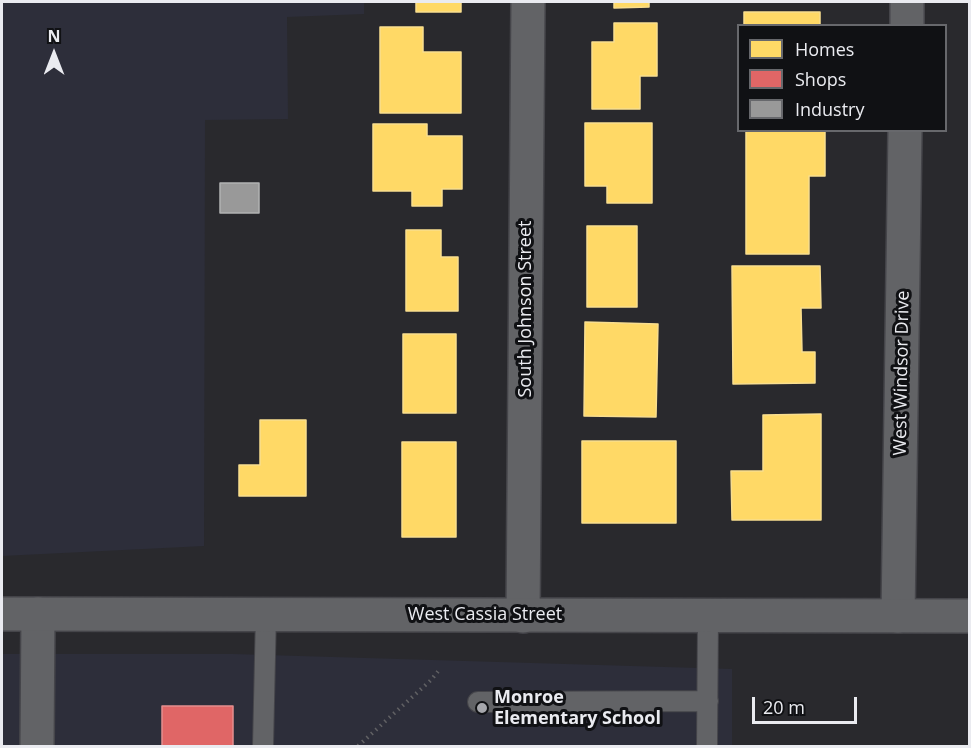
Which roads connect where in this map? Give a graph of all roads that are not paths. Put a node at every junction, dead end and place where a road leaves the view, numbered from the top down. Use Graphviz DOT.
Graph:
graph roads {
  1 [pos="528,2"];
  2 [pos="907,2"];
  3 [pos="907,24"];
  4 [pos="905,132"];
  5 [pos="266,613"];
  6 [pos="2,614"];
  7 [pos="38,614"];
  8 [pos="523,616"];
  9 [pos="898,616"];
  10 [pos="969,616"];
  11 [pos="708,617"];
  12 [pos="708,701"];
  13 [pos="478,702"];
  14 [pos="37,747"];
  15 [pos="262,747"];
  16 [pos="707,747"];
  1 -- 8 [label="street, South Johnson Street"];
  2 -- 3 [label="street"];
  4 -- 9 [label="street, West Windsor Drive"];
  5 -- 7 [label="street, West Cassia Street"];
  5 -- 8 [label="street, West Cassia Street"];
  5 -- 15 [label="lane"];
  6 -- 7 [label="street, West Cassia Street"];
  7 -- 14 [label="street"];
  8 -- 11 [label="street, West Cassia Street"];
  9 -- 10 [label="street, West Cassia Street"];
  9 -- 11 [label="street, West Cassia Street"];
  11 -- 12 [label="lane"];
  12 -- 13 [label="lane"];
  12 -- 16 [label="lane"];
}
